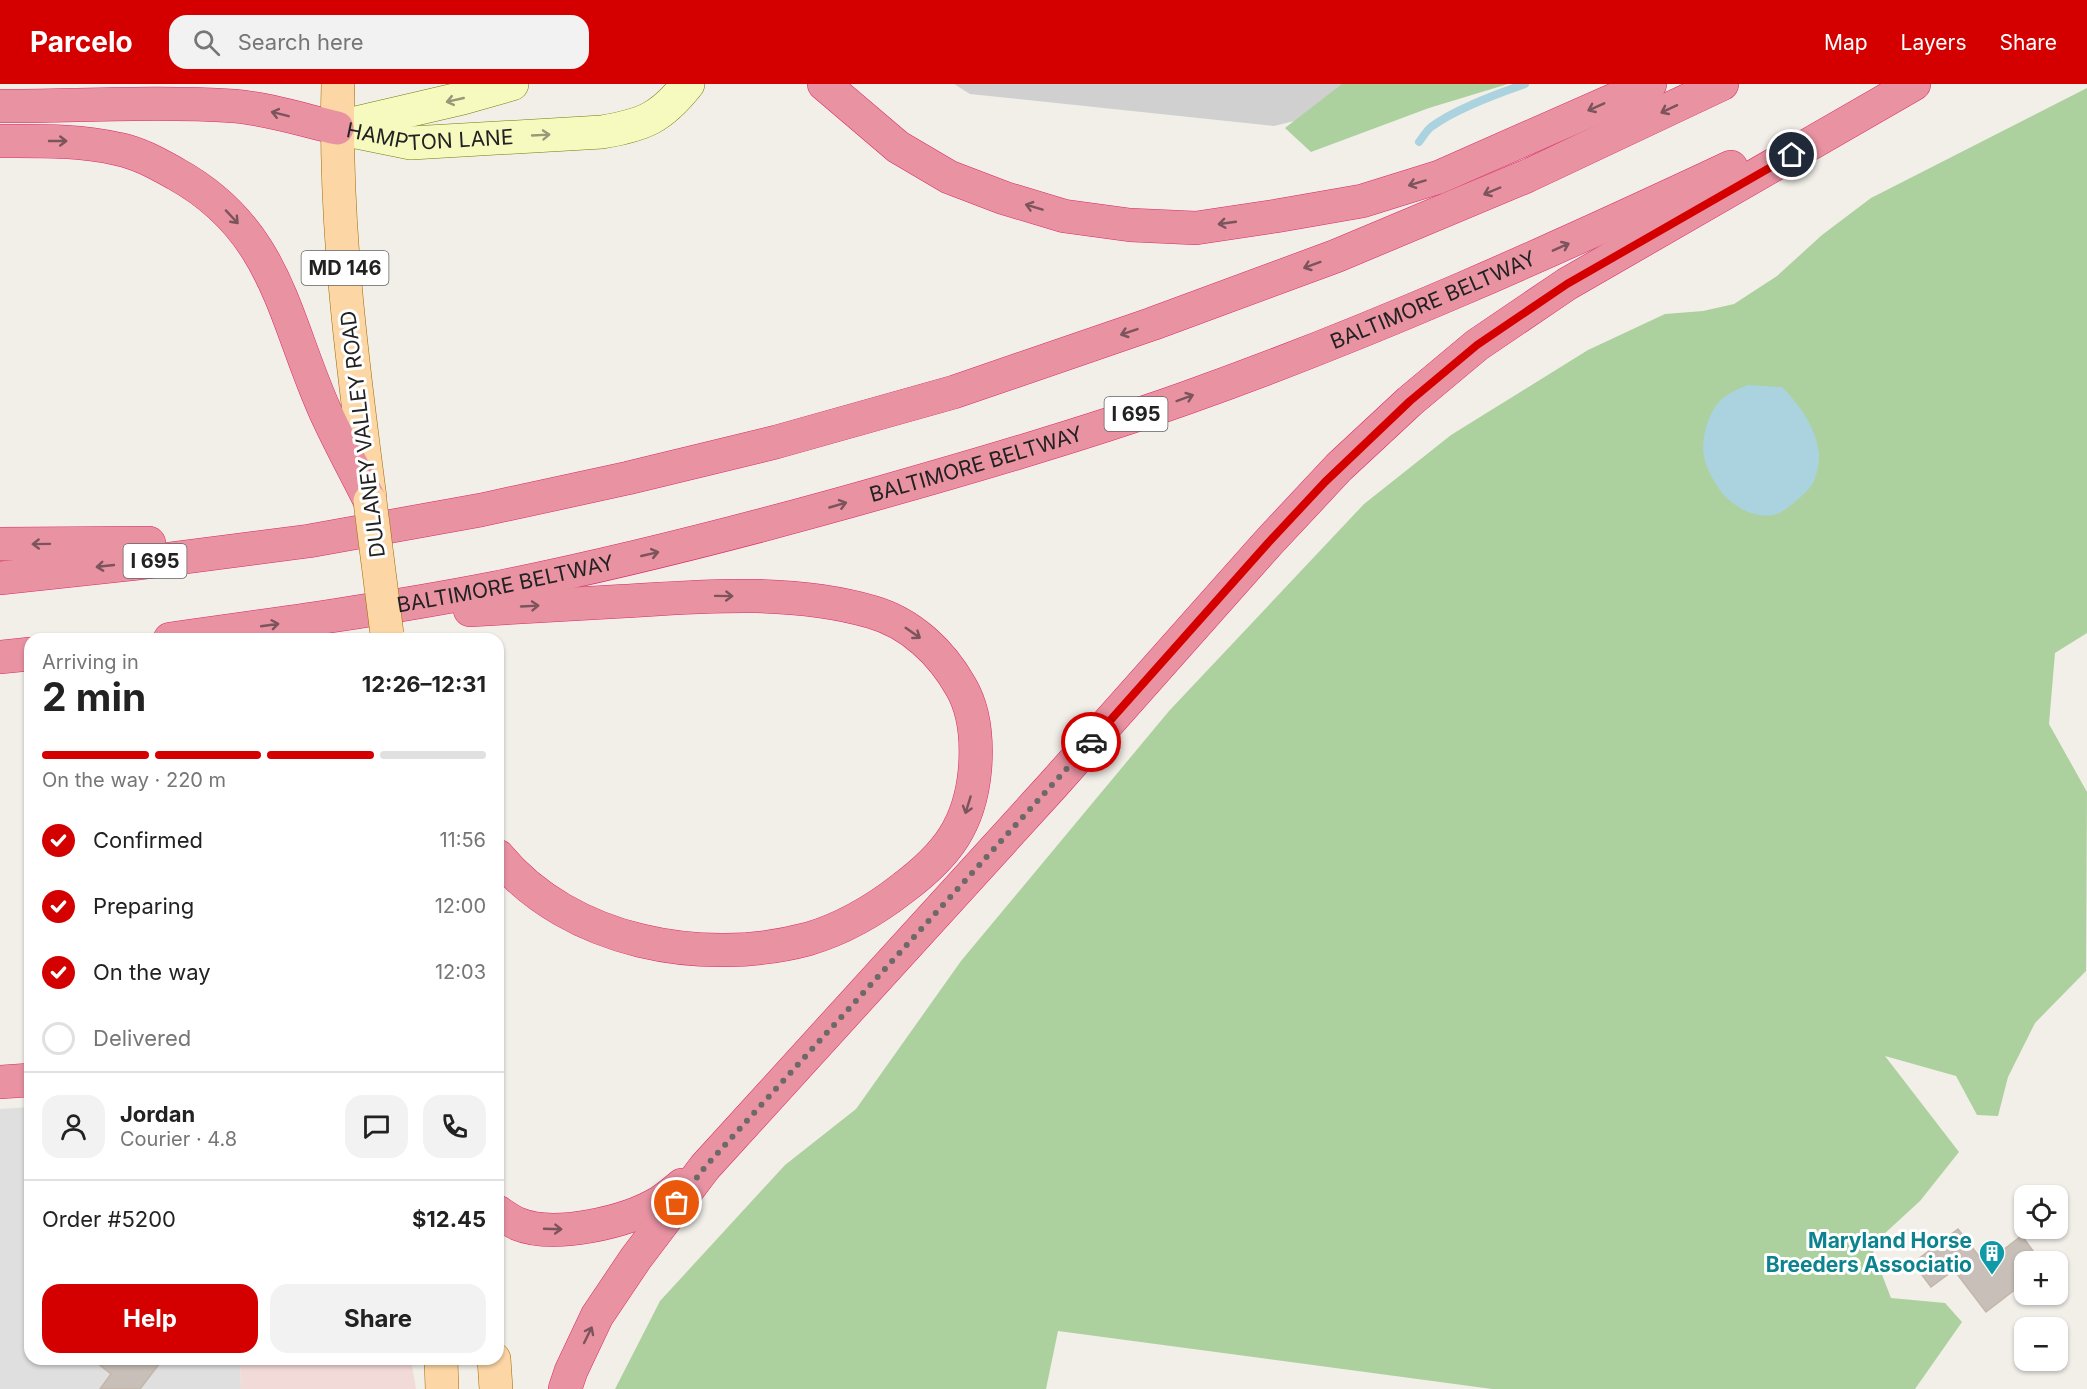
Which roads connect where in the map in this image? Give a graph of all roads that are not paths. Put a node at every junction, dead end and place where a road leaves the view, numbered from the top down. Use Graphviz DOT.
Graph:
graph roads {
  1 [pos="189,84"];
  2 [pos="338,84"];
  3 [pos="512,84"];
  4 [pos="688,84"];
  5 [pos="824,84"];
  6 [pos="1650,84"];
  7 [pos="1722,84"];
  8 [pos="1906,84"];
  9 [pos="1914,84"];
  10 [pos="156,105"];
  11 [pos="0,106"];
  12 [pos="337,128"];
  13 [pos="0,141"];
  14 [pos="370,501"];
  15 [pos="309,541"];
  16 [pos="0,544"];
  17 [pos="0,578"];
  18 [pos="324,618"];
  19 [pos="214,633"];
  20 [pos="387,633"];
  21 [pos="24,655"];
  22 [pos="0,657"];
  23 [pos="504,863"];
  24 [pos="24,1080"];
  25 [pos="0,1082"];
  26 [pos="705,1167"];
  27 [pos="504,1215"];
  28 [pos="441,1365"];
  29 [pos="494,1365"];
  30 [pos="442,1389"];
  31 [pos="496,1389"];
  32 [pos="565,1389"];
  1 -- 10 [label="highway"];
  2 -- 12 [label="main road, DULANEY VALLEY ROAD / MD 146"];
  3 -- 12 [label="street, HAMPTON LANE, one-way"];
  12 -- 4 [label="street, HAMPTON LANE, one-way"];
  6 -- 5 [label="highway, one-way"];
  7 -- 15 [label="highway, I 695, one-way"];
  18 -- 8 [label="highway, BALTIMORE BELTWAY / I 695, one-way"];
  9 -- 26 [label="highway"];
  10 -- 11 [label="highway"];
  12 -- 10 [label="highway, one-way"];
  12 -- 14 [label="main road, DULANEY VALLEY ROAD / MD 146"];
  13 -- 14 [label="highway, one-way"];
  14 -- 20 [label="main road, DULANEY VALLEY ROAD / MD 146, bridge"];
  15 -- 16 [label="highway, one-way"];
  15 -- 17 [label="highway, I 695, one-way"];
  19 -- 18 [label="highway, BALTIMORE BELTWAY / I 695, one-way"];
  18 -- 23 [label="highway, one-way"];
  21 -- 22 [label="highway"];
  24 -- 25 [label="highway"];
  27 -- 26 [label="highway, one-way"];
  32 -- 26 [label="highway, one-way"];
  28 -- 30 [label="main road"];
  29 -- 31 [label="main road"];
}
